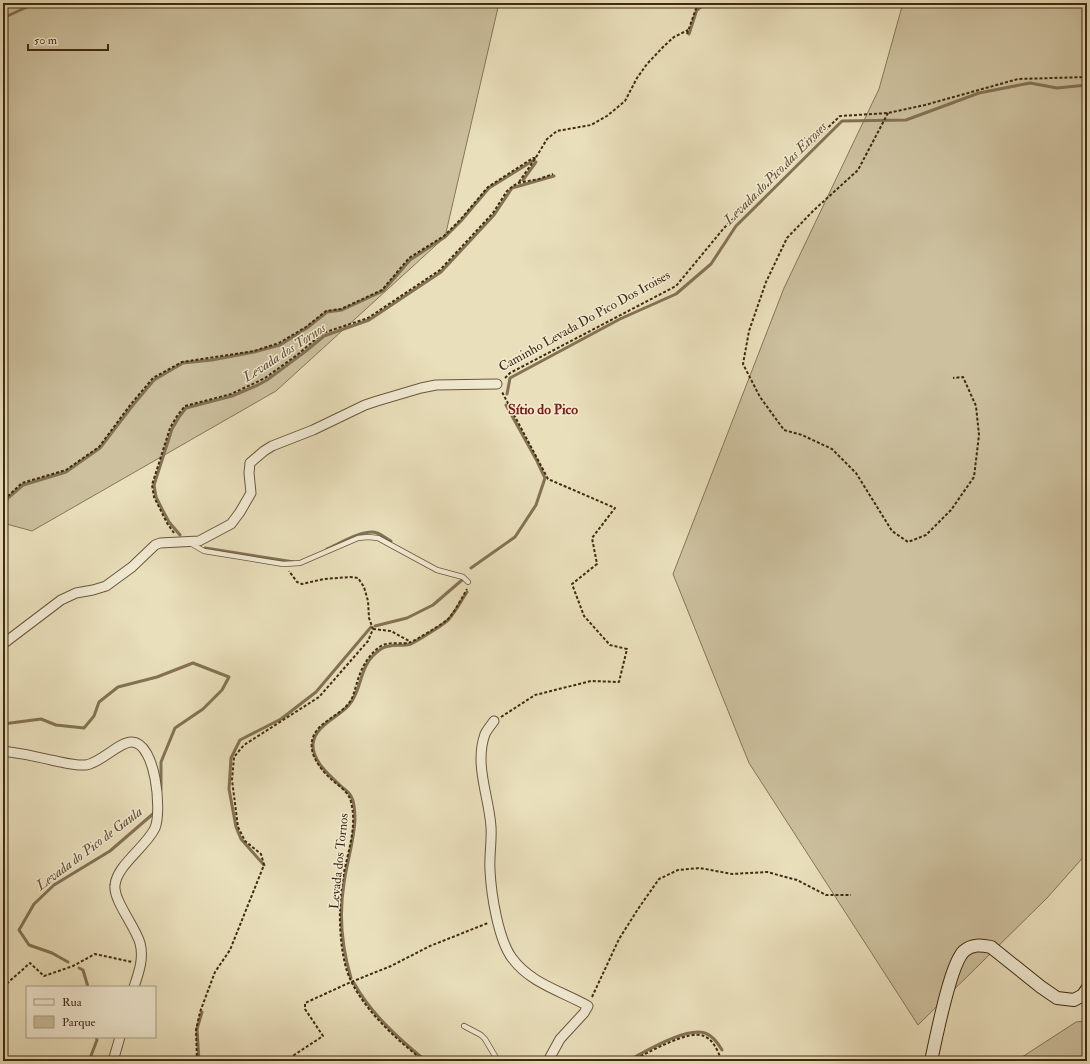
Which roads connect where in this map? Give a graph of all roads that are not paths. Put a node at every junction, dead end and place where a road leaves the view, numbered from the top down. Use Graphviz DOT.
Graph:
graph roads {
  1 [pos="498,384"];
  2 [pos="190,543"];
  3 [pos="468,582"];
  4 [pos="3,644"];
  5 [pos="494,722"];
  6 [pos="3,751"];
  7 [pos="134,986"];
  8 [pos="1087,989"];
  9 [pos="464,1026"];
  10 [pos="120,1038"];
  11 [pos="113,1061"];
  12 [pos="498,1061"];
  13 [pos="548,1061"];
  14 [pos="931,1061"];
  1 -- 2 [label="street, Caminho Levada Do Pico Dos Iroises"];
  2 -- 3 [label="lane"];
  2 -- 4 [label="street, Caminho Levada Do Pico Dos Iroises"];
  5 -- 13 [label="street"];
  6 -- 7 [label="street"];
  8 -- 14 [label="main road"];
  9 -- 12 [label="lane"];
  10 -- 11 [label="street"];
}
